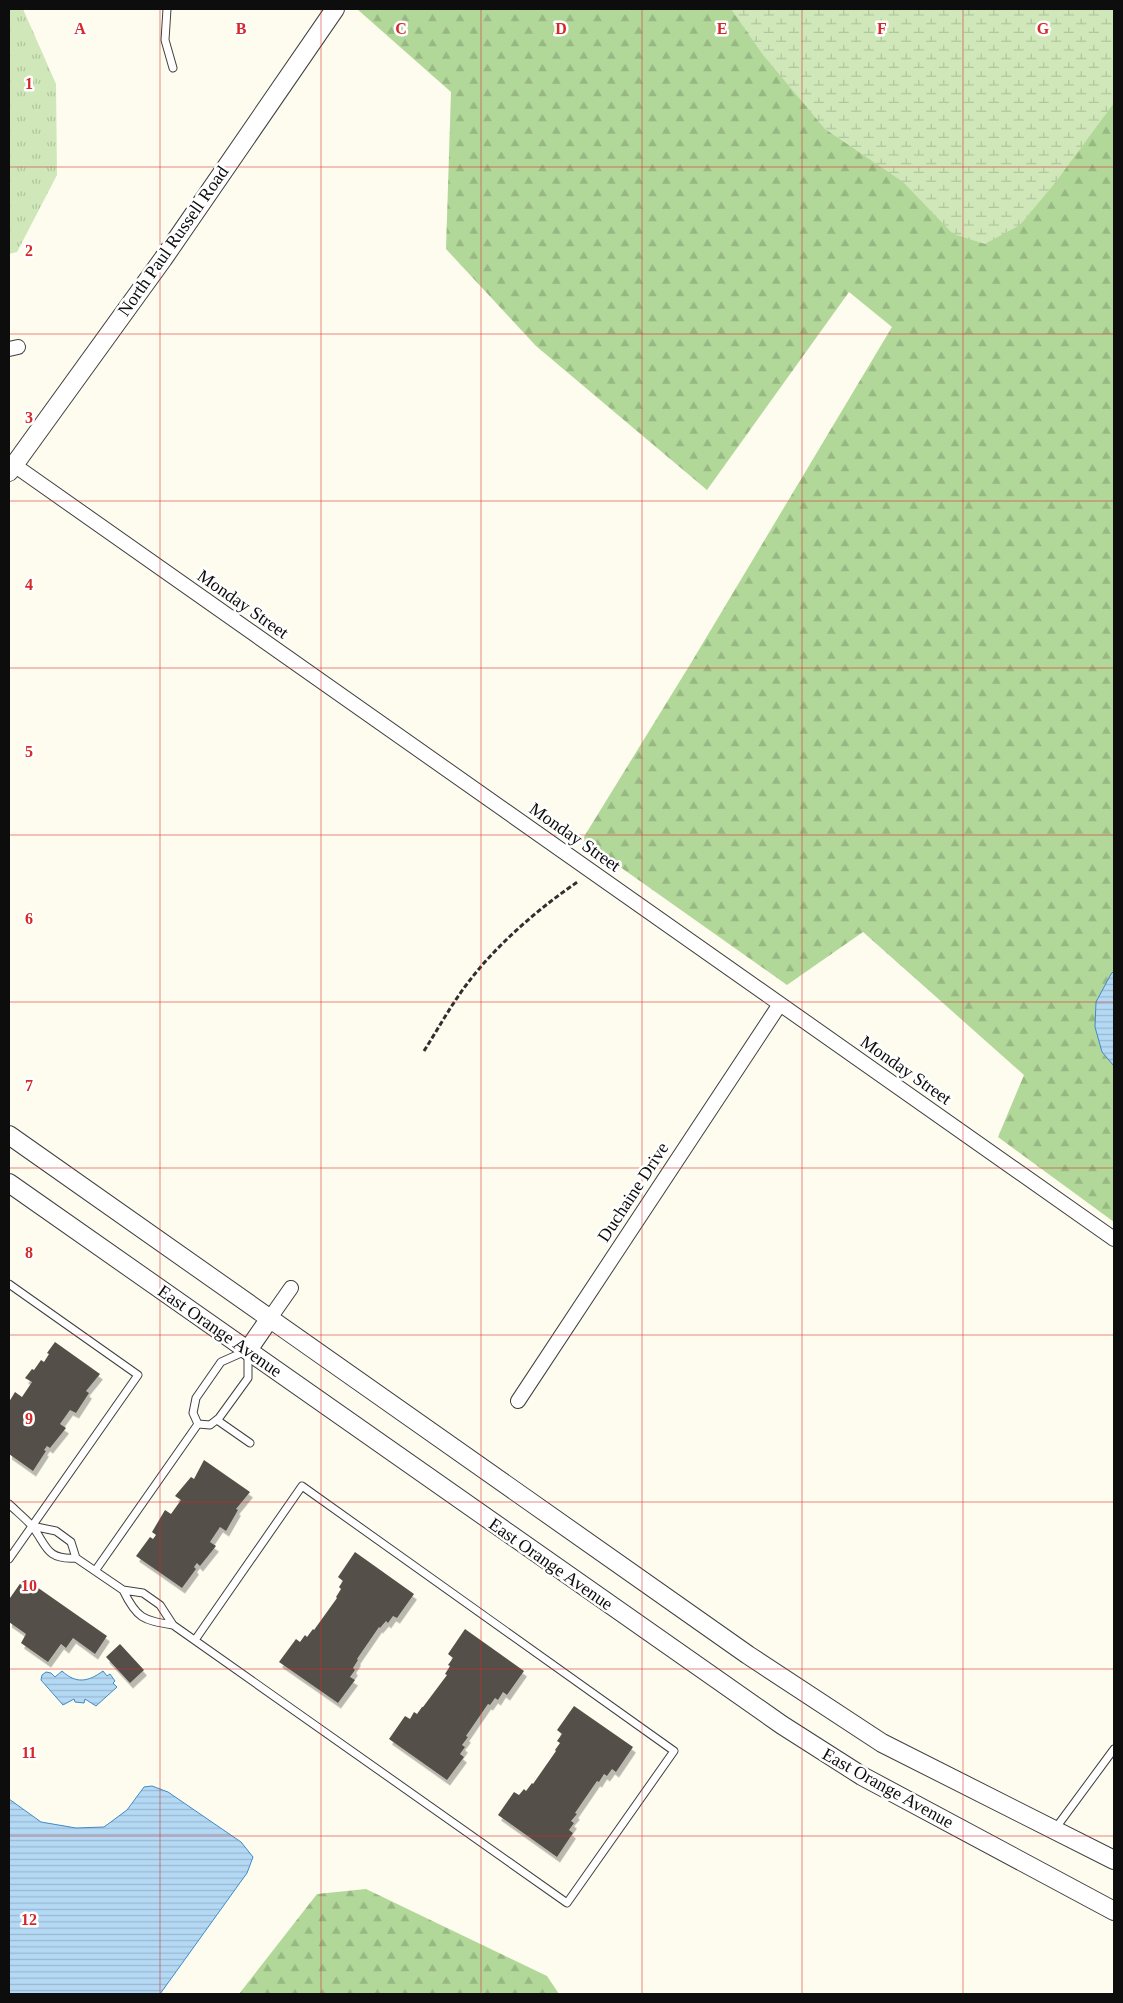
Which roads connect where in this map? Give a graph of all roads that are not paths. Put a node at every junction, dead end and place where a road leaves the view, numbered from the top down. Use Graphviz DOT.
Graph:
graph roads {
  1 [pos="168,9"];
  2 [pos="335,9"];
  3 [pos="173,68"];
  4 [pos="11,468"];
  5 [pos="780,1004"];
  6 [pos="9,1135"];
  7 [pos="9,1183"];
  8 [pos="1114,1239"];
  9 [pos="9,1284"];
  10 [pos="291,1288"];
  11 [pos="270,1318"];
  12 [pos="248,1350"];
  13 [pos="518,1401"];
  14 [pos="216,1420"];
  15 [pos="198,1424"];
  16 [pos="250,1443"];
  17 [pos="9,1504"];
  18 [pos="32,1526"];
  19 [pos="76,1558"];
  20 [pos="9,1559"];
  21 [pos="95,1571"];
  22 [pos="123,1590"];
  23 [pos="173,1625"];
  24 [pos="195,1640"];
  25 [pos="1114,1749"];
  26 [pos="1055,1829"];
  27 [pos="1114,1860"];
  28 [pos="1114,1911"];
  1 -- 3 [label="lane"];
  2 -- 4 [label="street, North Paul Russell Road"];
  4 -- 5 [label="street, Monday Street"];
  5 -- 8 [label="street, Monday Street"];
  5 -- 13 [label="street, Duchaine Drive"];
  6 -- 11 [label="street, East Orange Avenue"];
  7 -- 12 [label="street, East Orange Avenue"];
  9 -- 18 [label="lane"];
  10 -- 11 [label="street"];
  11 -- 12 [label="street"];
  11 -- 26 [label="street, East Orange Avenue"];
  12 -- 14 [label="lane"];
  12 -- 15 [label="lane"];
  12 -- 28 [label="street, East Orange Avenue"];
  14 -- 15 [label="lane"];
  14 -- 16 [label="lane"];
  15 -- 21 [label="lane"];
  17 -- 18 [label="lane"];
  18 -- 19 [label="lane"];
  18 -- 19 [label="lane"];
  18 -- 20 [label="lane"];
  19 -- 21 [label="lane"];
  21 -- 22 [label="lane"];
  22 -- 23 [label="lane"];
  22 -- 23 [label="lane"];
  23 -- 24 [label="lane"];
  24 -- 24 [label="lane"];
  25 -- 26 [label="lane"];
  26 -- 27 [label="street, East Orange Avenue"];
}
